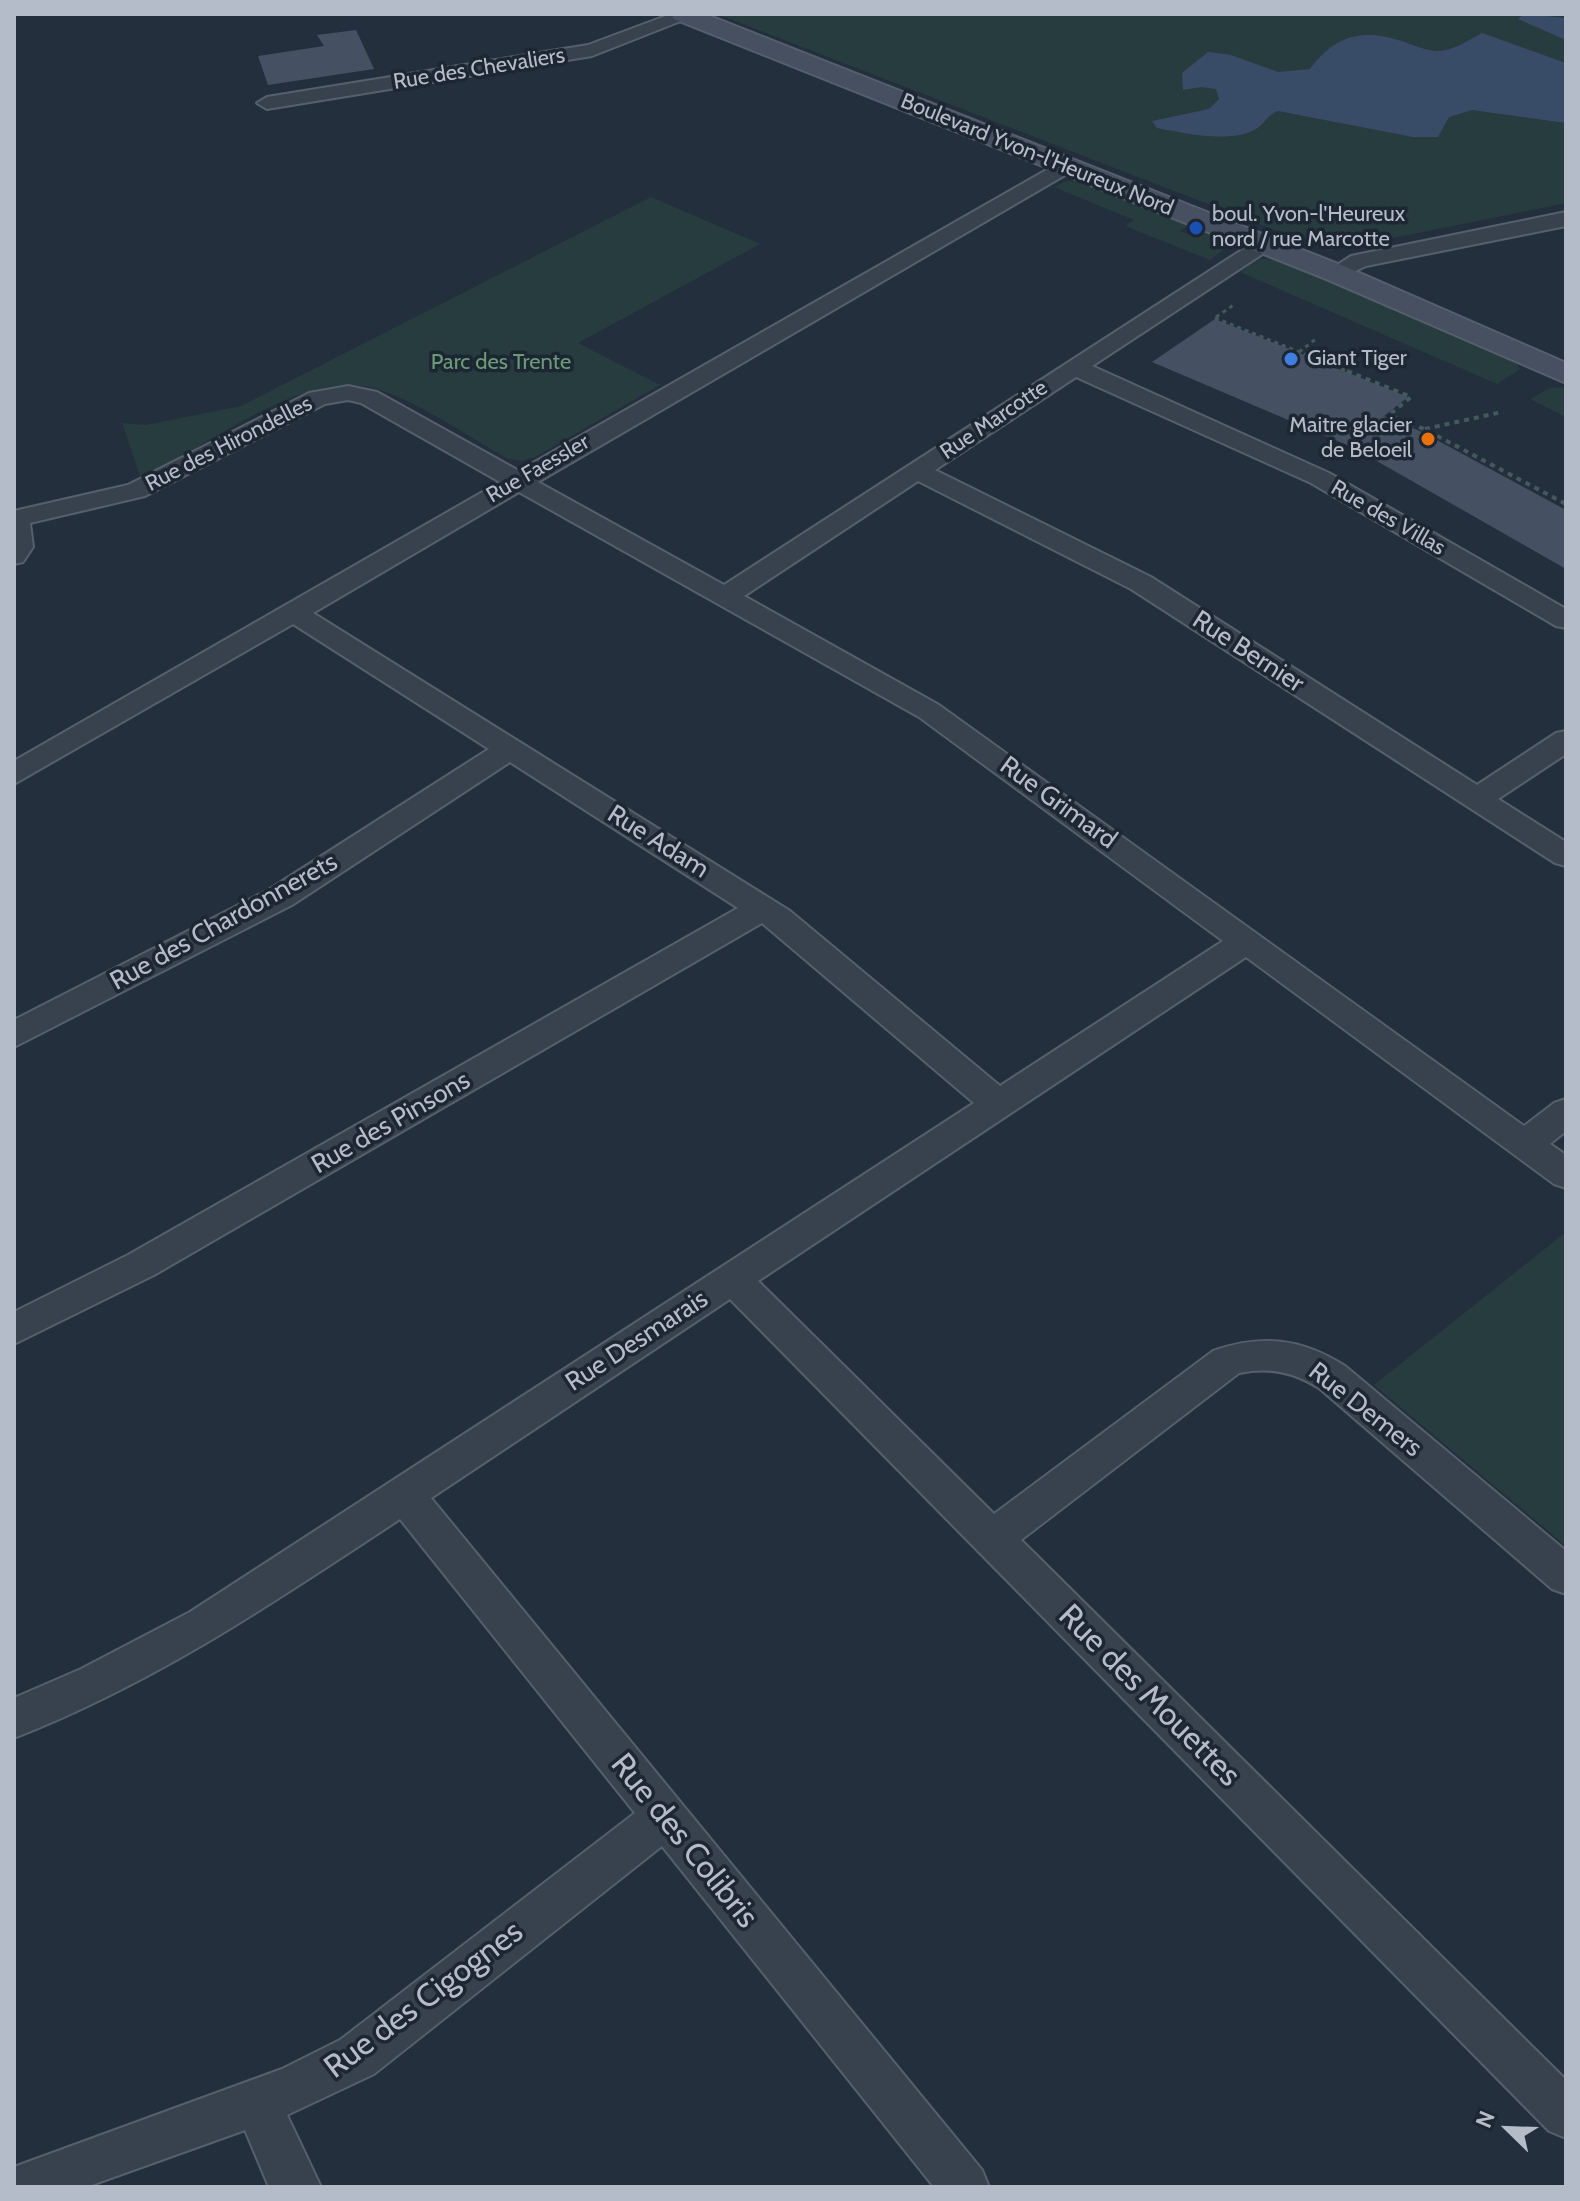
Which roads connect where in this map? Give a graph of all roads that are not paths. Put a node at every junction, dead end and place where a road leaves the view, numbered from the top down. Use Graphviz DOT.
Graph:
graph roads {
  1 [pos="684,15"];
  2 [pos="267,103"];
  3 [pos="1064,166"];
  4 [pos="1566,219"];
  5 [pos="1262,244"];
  6 [pos="1336,273"];
  7 [pos="1074,367"];
  8 [pos="1566,374"];
  9 [pos="917,471"];
  10 [pos="519,481"];
  11 [pos="15,519"];
  12 [pos="14,556"];
  13 [pos="726,596"];
  14 [pos="293,612"];
  15 [pos="1566,620"];
  16 [pos="1566,740"];
  17 [pos="510,749"];
  18 [pos="14,774"];
  19 [pos="1477,799"];
  20 [pos="1566,856"];
  21 [pos="763,908"];
  22 [pos="1247,941"];
  23 [pos="14,1035"];
  24 [pos="998,1104"];
  25 [pos="1566,1112"];
  26 [pos="1525,1144"];
  27 [pos="1566,1174"];
  28 [pos="732,1278"];
  29 [pos="14,1329"];
  30 [pos="404,1494"];
  31 [pos="992,1539"];
  32 [pos="1566,1576"];
  33 [pos="14,1718"];
  34 [pos="664,1817"];
  35 [pos="258,2103"];
  36 [pos="1566,2114"];
  37 [pos="24,2187"];
  38 [pos="297,2187"];
  39 [pos="965,2187"];
  1 -- 2 [label="street, Rue des Chevaliers"];
  1 -- 3 [label="street, Boulevard Yvon-l'Heureux Nord"];
  3 -- 5 [label="street, Boulevard Yvon-l'Heureux Nord"];
  3 -- 10 [label="street, Rue Faessler"];
  4 -- 6 [label="street"];
  5 -- 6 [label="street, Boulevard Yvon-l'Heureux Nord"];
  5 -- 7 [label="street, Rue Marcotte"];
  6 -- 8 [label="street, Boulevard Yvon-l'Heureux Nord"];
  7 -- 9 [label="street, Rue Marcotte"];
  7 -- 15 [label="street, Rue des Villas"];
  9 -- 13 [label="street, Rue Marcotte"];
  9 -- 19 [label="street, Rue Bernier"];
  10 -- 11 [label="street, Rue des Hirondelles"];
  10 -- 13 [label="street, Rue Grimard"];
  10 -- 14 [label="street, Rue Faessler"];
  11 -- 12 [label="street, Rue des Hirondelles"];
  13 -- 22 [label="street, Rue Grimard"];
  14 -- 17 [label="street, Rue Adam"];
  14 -- 18 [label="street, Rue Faessler"];
  16 -- 19 [label="street"];
  17 -- 21 [label="street, Rue Adam"];
  17 -- 23 [label="street, Rue des Chardonnerets"];
  19 -- 20 [label="street, Rue Bernier"];
  21 -- 24 [label="street, Rue Adam"];
  21 -- 29 [label="street, Rue des Pinsons"];
  22 -- 24 [label="street, Rue Desmarais"];
  22 -- 26 [label="street, Rue Grimard"];
  24 -- 28 [label="street, Rue Desmarais"];
  25 -- 26 [label="street"];
  26 -- 27 [label="street, Rue Grimard"];
  28 -- 30 [label="street, Rue Desmarais"];
  28 -- 31 [label="street, Rue des Mouettes"];
  30 -- 33 [label="street, Rue Desmarais"];
  30 -- 34 [label="street, Rue des Colibris"];
  31 -- 32 [label="street, Rue Demers"];
  31 -- 36 [label="street, Rue des Mouettes"];
  34 -- 35 [label="street, Rue des Cigognes"];
  34 -- 39 [label="street, Rue des Colibris"];
  35 -- 37 [label="street, Rue des Cigognes"];
  35 -- 38 [label="street"];
}
